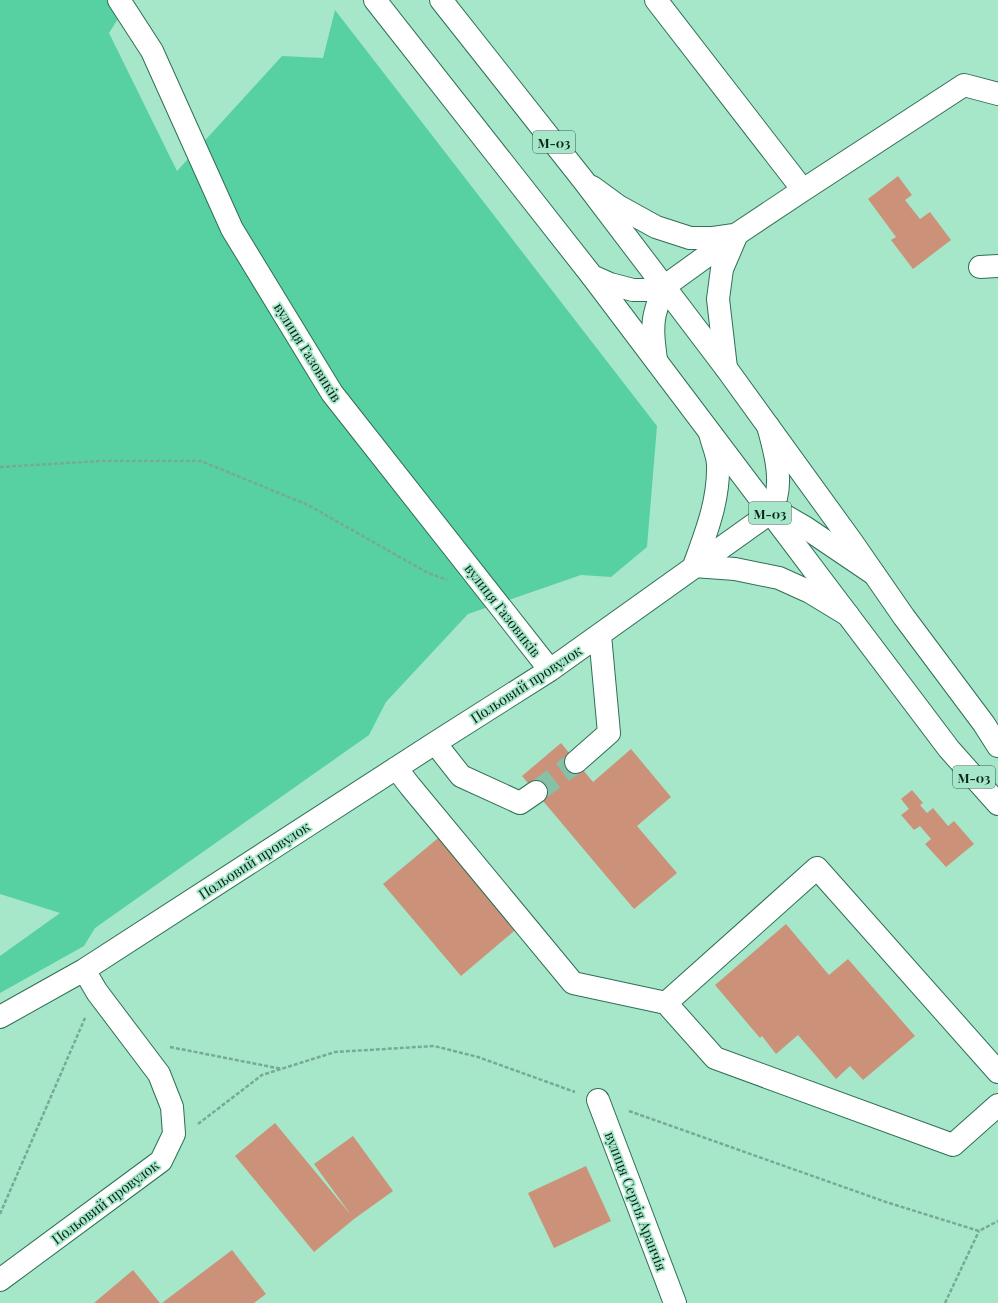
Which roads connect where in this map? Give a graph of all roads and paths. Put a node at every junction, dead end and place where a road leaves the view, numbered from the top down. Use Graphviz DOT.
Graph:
graph roads {
  1 [pos="119,0"];
  2 [pos="375,0"];
  3 [pos="441,0"];
  4 [pos="656,0"];
  5 [pos="998,94"];
  6 [pos="584,181"];
  7 [pos="803,190"];
  8 [pos="737,234"];
  9 [pos="592,276"];
  10 [pos="665,286"];
  11 [pos="656,360"];
  12 [pos="726,368"];
  13 [pos="767,424"];
  14 [pos="710,432"];
  15 [pos="0,468"];
  16 [pos="770,512"];
  17 [pos="694,566"];
  18 [pos="874,574"];
  19 [pos="449,580"];
  20 [pos="848,615"];
  21 [pos="600,635"];
  22 [pos="550,670"];
  23 [pos="435,743"];
  24 [pos="998,746"];
  25 [pos="576,762"];
  26 [pos="396,768"];
  27 [pos="536,792"];
  28 [pos="998,804"];
  29 [pos="84,970"];
  30 [pos="97,992"];
  31 [pos="666,1003"];
  32 [pos="0,1017"];
  33 [pos="168,1046"];
  34 [pos="283,1069"];
  35 [pos="998,1072"];
  36 [pos="598,1100"];
  37 [pos="998,1105"];
  38 [pos="196,1126"];
  39 [pos="0,1214"];
  40 [pos="998,1221"];
  41 [pos="979,1231"];
  42 [pos="0,1280"];
  43 [pos="675,1303"];
  44 [pos="945,1303"];
  1 -- 22 [label="main road, вулиця Газовиків"];
  2 -- 9 [label="main road, М-03"];
  3 -- 6 [label="main road, М-03"];
  4 -- 7 [label="main road"];
  5 -- 7 [label="main road"];
  6 -- 8 [label="main road"];
  6 -- 10 [label="main road, М-03"];
  7 -- 8 [label="main road"];
  8 -- 10 [label="main road"];
  8 -- 12 [label="main road"];
  9 -- 10 [label="main road"];
  9 -- 11 [label="main road, М-03"];
  10 -- 11 [label="main road"];
  10 -- 12 [label="main road, М-03"];
  11 -- 14 [label="main road, М-03"];
  12 -- 13 [label="main road, М-03"];
  13 -- 16 [label="main road"];
  13 -- 18 [label="main road, М-03"];
  14 -- 16 [label="main road, М-03"];
  14 -- 17 [label="main road"];
  15 -- 19 [label="path"];
  16 -- 17 [label="main road, Польовий провулок"];
  16 -- 18 [label="main road"];
  16 -- 20 [label="main road, М-03"];
  17 -- 20 [label="main road"];
  17 -- 21 [label="main road, Польовий провулок"];
  18 -- 24 [label="main road, М-03"];
  20 -- 28 [label="main road, М-03"];
  21 -- 22 [label="main road, Польовий провулок"];
  21 -- 25 [label="main road"];
  22 -- 23 [label="main road, Польовий провулок"];
  23 -- 26 [label="main road, Польовий провулок"];
  23 -- 27 [label="main road"];
  26 -- 29 [label="main road, Польовий провулок"];
  26 -- 31 [label="main road"];
  29 -- 30 [label="main road, Польовий провулок"];
  29 -- 32 [label="main road"];
  30 -- 39 [label="path"];
  30 -- 42 [label="main road, Польовий провулок"];
  31 -- 35 [label="main road"];
  31 -- 37 [label="main road"];
  33 -- 34 [label="path"];
  34 -- 36 [label="path"];
  34 -- 38 [label="path"];
  36 -- 41 [label="path"];
  36 -- 43 [label="main road, вулиця Сергія Аранчія"];
  40 -- 41 [label="path"];
  41 -- 44 [label="path"];
}
